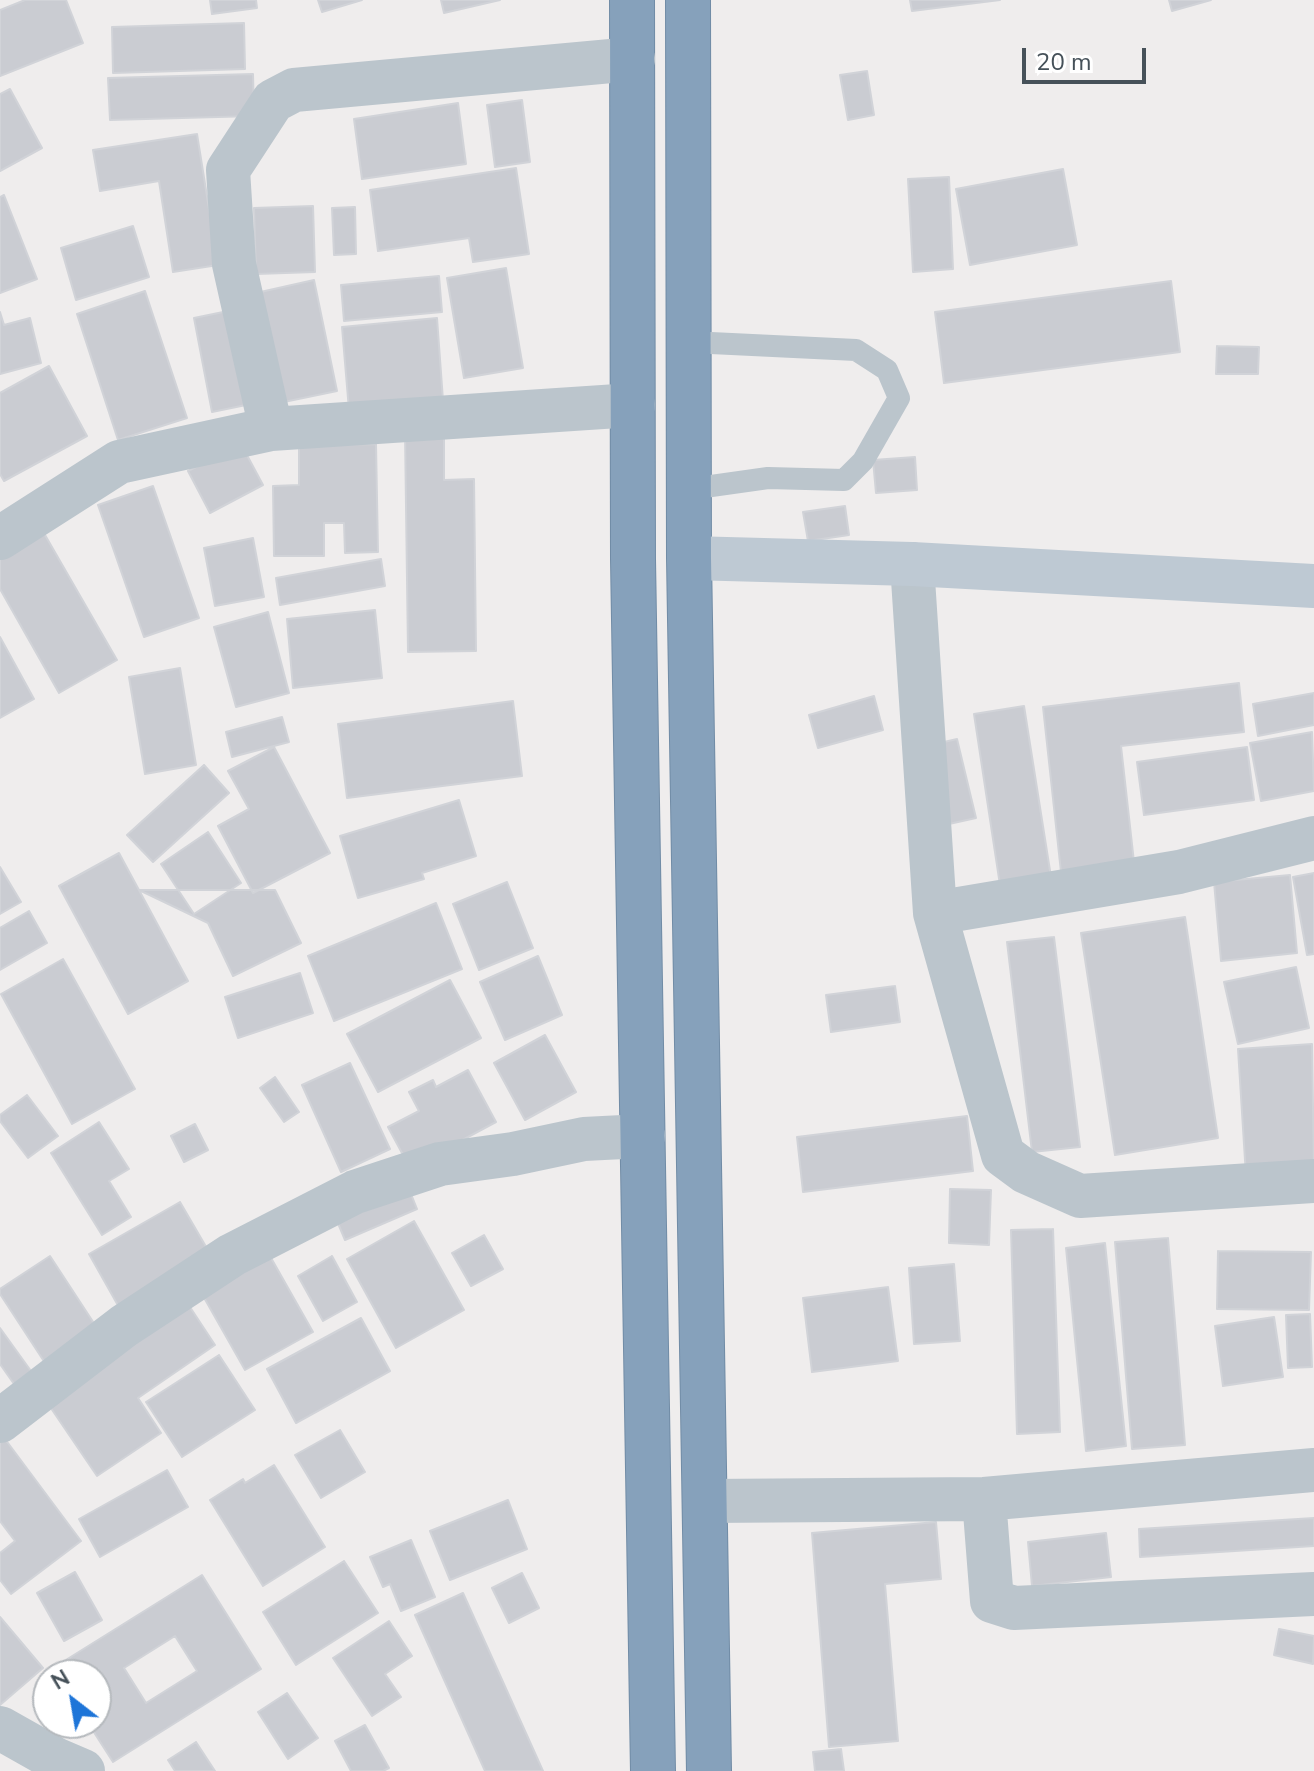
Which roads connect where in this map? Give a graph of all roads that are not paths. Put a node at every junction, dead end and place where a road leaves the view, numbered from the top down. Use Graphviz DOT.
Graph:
graph roads {
  1 [pos="632,0"];
  2 [pos="688,0"];
  3 [pos="633,59"];
  4 [pos="690,342"];
  5 [pos="633,405"];
  6 [pos="271,429"];
  7 [pos="690,489"];
  8 [pos="0,538"];
  9 [pos="689,558"];
  10 [pos="912,564"];
  11 [pos="1314,586"];
  12 [pos="1314,838"];
  13 [pos="935,913"];
  14 [pos="643,1136"];
  15 [pos="1314,1181"];
  16 [pos="0,1421"];
  17 [pos="1314,1470"];
  18 [pos="984,1499"];
  19 [pos="706,1501"];
  20 [pos="1314,1594"];
  21 [pos="0,1728"];
  22 [pos="83,1771"];
  23 [pos="653,1771"];
  24 [pos="709,1771"];
  1 -- 3 [label="highway"];
  2 -- 4 [label="highway"];
  3 -- 5 [label="highway"];
  3 -- 6 [label="street"];
  4 -- 7 [label="highway"];
  4 -- 7 [label="lane"];
  5 -- 6 [label="street"];
  5 -- 14 [label="highway"];
  6 -- 8 [label="street"];
  7 -- 9 [label="highway"];
  9 -- 10 [label="street"];
  9 -- 19 [label="highway"];
  10 -- 11 [label="street"];
  10 -- 13 [label="street"];
  12 -- 13 [label="street"];
  13 -- 15 [label="street"];
  14 -- 16 [label="street"];
  14 -- 23 [label="highway"];
  17 -- 18 [label="street"];
  18 -- 19 [label="street"];
  18 -- 20 [label="street"];
  19 -- 24 [label="highway"];
  21 -- 22 [label="street"];
}
